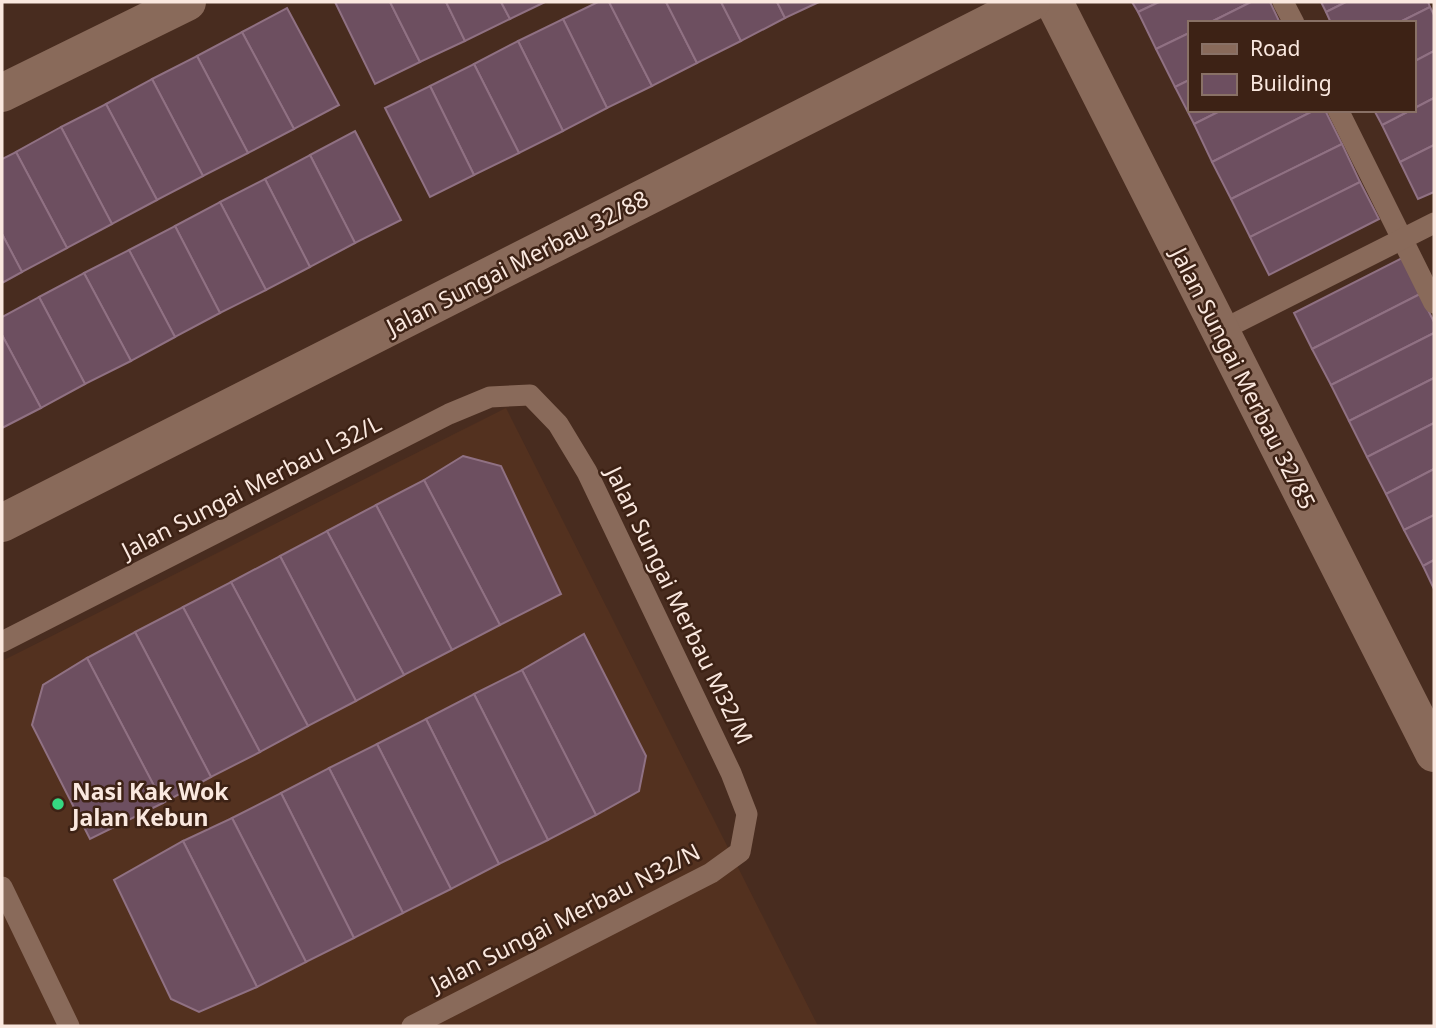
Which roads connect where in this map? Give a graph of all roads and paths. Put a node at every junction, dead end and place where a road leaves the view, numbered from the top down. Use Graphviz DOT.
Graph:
graph roads {
  1 [pos="187,2"];
  2 [pos="1031,2"];
  3 [pos="1054,2"];
  4 [pos="1283,2"];
  5 [pos="1293,21"];
  6 [pos="2,93"];
  7 [pos="1339,112"];
  8 [pos="1434,223"];
  9 [pos="1402,239"];
  10 [pos="1434,303"];
  11 [pos="1220,331"];
  12 [pos="530,395"];
  13 [pos="2,523"];
  14 [pos="2,642"];
  15 [pos="1434,753"];
  16 [pos="740,852"];
  17 [pos="2,887"];
  18 [pos="69,1026"];
  19 [pos="412,1026"];
  1 -- 6 [label="street"];
  2 -- 13 [label="street, Jalan Sungai Merbau 32/88"];
  3 -- 11 [label="street, Jalan Sungai Merbau 32/85"];
  4 -- 5 [label="lane"];
  7 -- 9 [label="lane"];
  8 -- 9 [label="lane"];
  9 -- 10 [label="lane"];
  9 -- 11 [label="lane"];
  11 -- 15 [label="street, Jalan Sungai Merbau 32/85"];
  12 -- 14 [label="lane, Jalan Sungai Merbau L32/L"];
  12 -- 16 [label="lane, Jalan Sungai Merbau M32/M"];
  16 -- 19 [label="lane, Jalan Sungai Merbau N32/N"];
  17 -- 18 [label="lane"];
}
